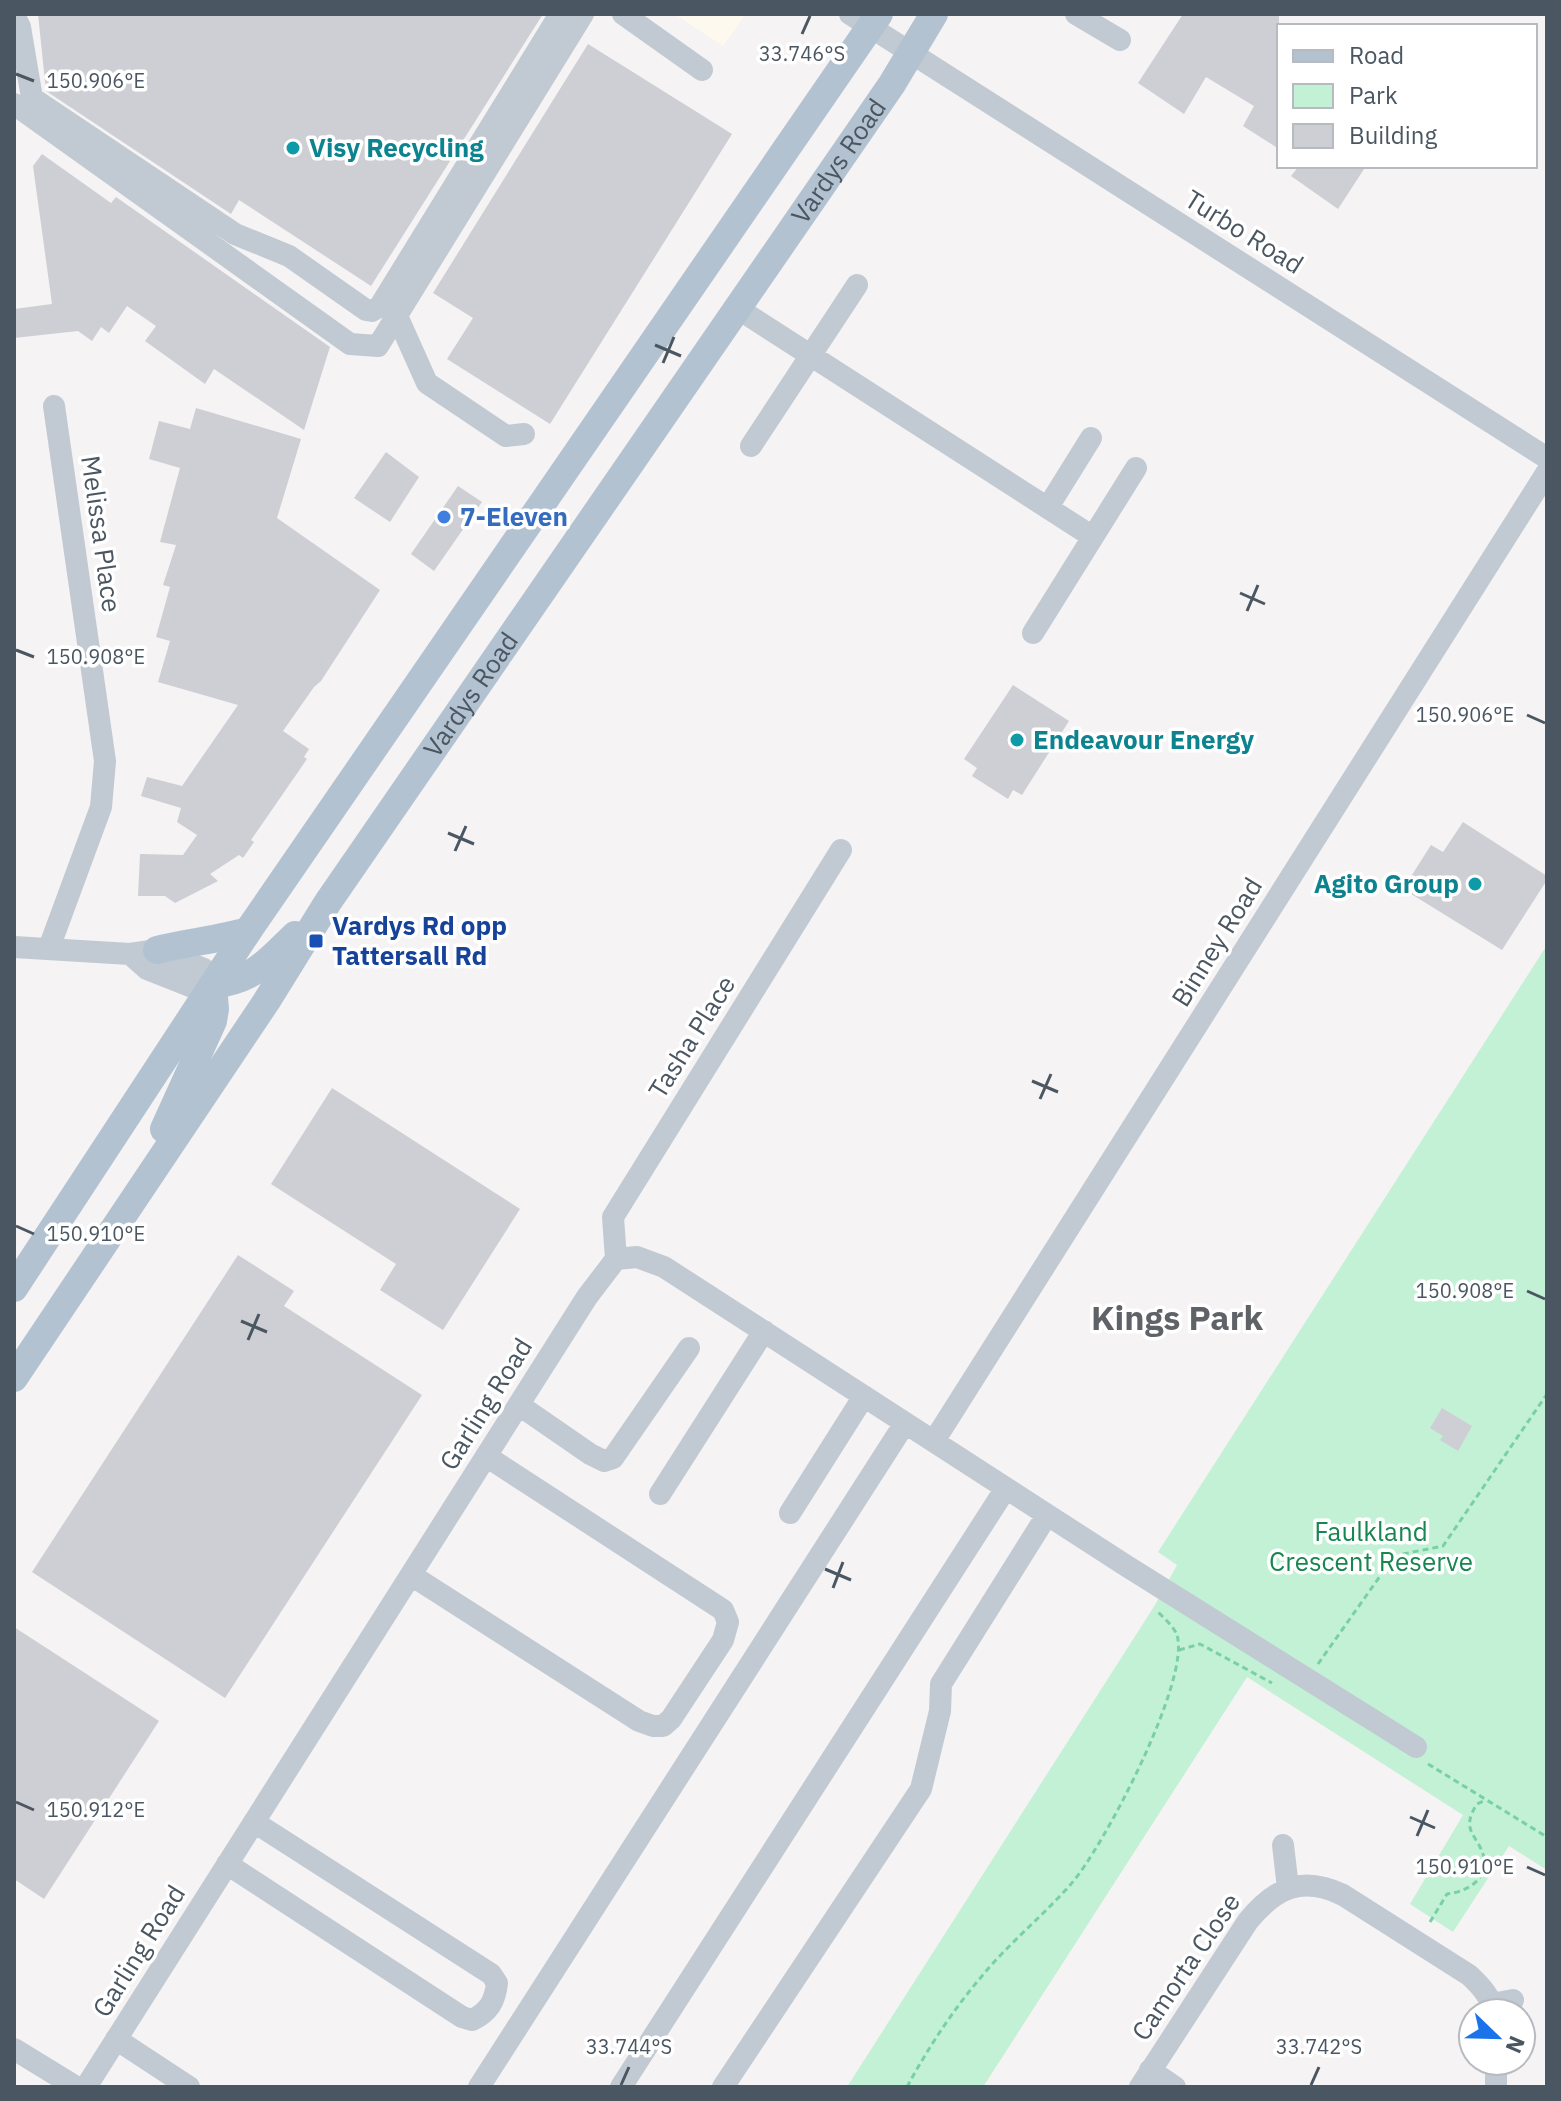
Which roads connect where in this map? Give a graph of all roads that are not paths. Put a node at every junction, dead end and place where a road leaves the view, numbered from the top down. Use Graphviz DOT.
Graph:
graph roads {
  1 [pos="560,14"];
  2 [pos="583,14"];
  3 [pos="623,14"];
  4 [pos="934,14"];
  5 [pos="1076,14"];
  6 [pos="14,15"];
  7 [pos="867,18"];
  8 [pos="1120,40"];
  9 [pos="912,52"];
  10 [pos="702,70"];
  11 [pos="14,104"];
  12 [pos="857,285"];
  13 [pos="737,308"];
  14 [pos="397,316"];
  15 [pos="811,355"];
  16 [pos="54,406"];
  17 [pos="524,434"];
  18 [pos="1091,438"];
  19 [pos="751,446"];
  20 [pos="1547,458"];
  21 [pos="1136,468"];
  22 [pos="1547,472"];
  23 [pos="1048,507"];
  24 [pos="1093,537"];
  25 [pos="1033,633"];
  26 [pos="841,850"];
  27 [pos="328,902"];
  28 [pos="248,931"];
  29 [pos="14,947"];
  30 [pos="49,948"];
  31 [pos="143,952"];
  32 [pos="213,985"];
  33 [pos="126,1211"];
  34 [pos="616,1259"];
  35 [pos="14,1288"];
  36 [pos="764,1331"];
  37 [pos="689,1348"];
  38 [pos="14,1378"];
  39 [pos="864,1396"];
  40 [pos="519,1405"];
  41 [pos="905,1423"];
  42 [pos="934,1441"];
  43 [pos="486,1456"];
  44 [pos="1006,1488"];
  45 [pos="660,1494"];
  46 [pos="790,1513"];
  47 [pos="1047,1515"];
  48 [pos="411,1575"];
  49 [pos="1416,1747"];
  50 [pos="254,1822"];
  51 [pos="1283,1845"];
  52 [pos="227,1864"];
  53 [pos="1288,1888"];
  54 [pos="1491,1997"];
  55 [pos="116,2039"];
  56 [pos="14,2049"];
  57 [pos="1145,2079"];
  58 [pos="76,2087"];
  59 [pos="86,2087"];
  60 [pos="189,2087"];
  61 [pos="479,2087"];
  62 [pos="621,2087"];
  63 [pos="723,2087"];
  64 [pos="1175,2087"];
  1 -- 6 [label="street"];
  2 -- 14 [label="street"];
  3 -- 10 [label="street"];
  4 -- 9 [label="main road, Vardys Road"];
  5 -- 8 [label="street"];
  7 -- 9 [label="street, Turbo Road"];
  7 -- 28 [label="main road, Vardys Road"];
  9 -- 13 [label="main road, Vardys Road"];
  9 -- 20 [label="street, Turbo Road"];
  11 -- 14 [label="street"];
  12 -- 15 [label="street"];
  13 -- 15 [label="street"];
  13 -- 27 [label="main road, Vardys Road"];
  14 -- 17 [label="street"];
  15 -- 19 [label="street"];
  15 -- 23 [label="street"];
  16 -- 30 [label="street, Melissa Place"];
  18 -- 23 [label="street"];
  21 -- 24 [label="street"];
  22 -- 42 [label="street, Binney Road"];
  23 -- 24 [label="street"];
  24 -- 25 [label="street"];
  26 -- 34 [label="street, Tasha Place"];
  27 -- 32 [label="main road"];
  27 -- 33 [label="main road, Vardys Road"];
  28 -- 31 [label="main road"];
  28 -- 32 [label="main road, Vardys Road"];
  29 -- 30 [label="street"];
  30 -- 31 [label="street"];
  31 -- 32 [label="street"];
  32 -- 33 [label="main road"];
  32 -- 35 [label="main road, Vardys Road"];
  33 -- 38 [label="main road, Vardys Road"];
  34 -- 36 [label="street"];
  34 -- 40 [label="street, Garling Road"];
  36 -- 39 [label="street"];
  36 -- 45 [label="street"];
  37 -- 40 [label="street"];
  39 -- 41 [label="street"];
  39 -- 46 [label="street"];
  40 -- 43 [label="street, Garling Road"];
  41 -- 42 [label="street"];
  41 -- 61 [label="street"];
  42 -- 44 [label="street"];
  43 -- 48 [label="street, Garling Road"];
  43 -- 48 [label="street"];
  44 -- 47 [label="street"];
  44 -- 62 [label="street"];
  47 -- 49 [label="street"];
  47 -- 63 [label="street"];
  48 -- 50 [label="street, Garling Road"];
  50 -- 52 [label="street, Garling Road"];
  50 -- 52 [label="street"];
  51 -- 53 [label="street"];
  52 -- 55 [label="street, Garling Road"];
  53 -- 54 [label="street"];
  53 -- 57 [label="street, Camorta Close"];
  55 -- 59 [label="street, Garling Road"];
  55 -- 60 [label="street"];
  56 -- 58 [label="street"];
  57 -- 64 [label="street"];
}
